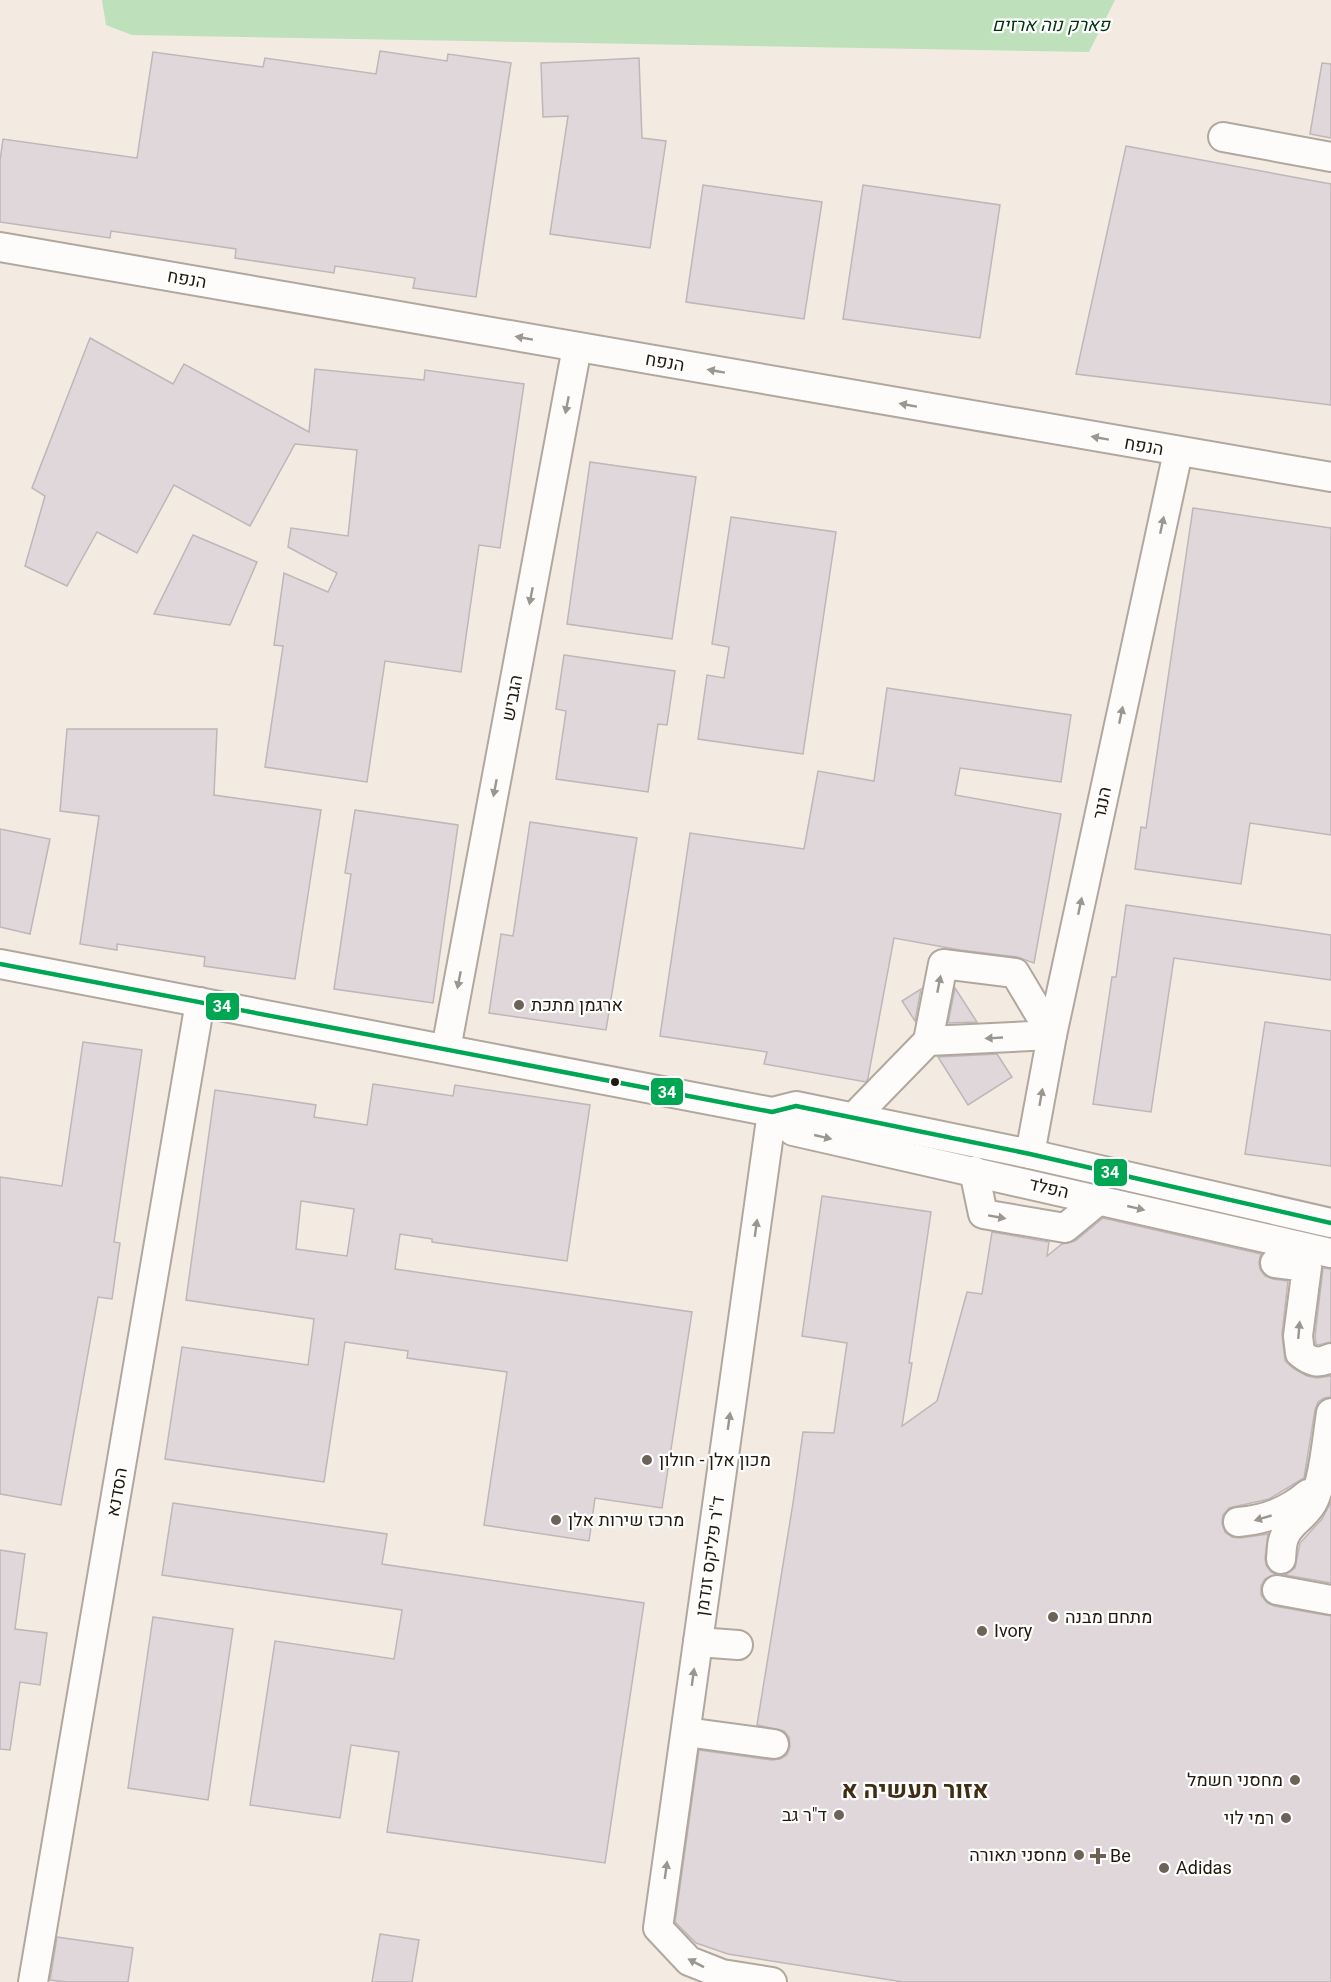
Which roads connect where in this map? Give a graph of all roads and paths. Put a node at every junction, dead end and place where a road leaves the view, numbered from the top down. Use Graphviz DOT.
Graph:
graph roads {
  1 [pos="1223,137"];
  2 [pos="1331,157"];
  3 [pos="0,247"];
  4 [pos="577,347"];
  5 [pos="1178,452"];
  6 [pos="1331,477"];
  7 [pos="0,964"];
  8 [pos="200,1002"];
  9 [pos="1052,1035"];
  10 [pos="928,1041"];
  11 [pos="446,1049"];
  12 [pos="772,1112"];
  13 [pos="853,1118"];
  14 [pos="1030,1154"];
  15 [pos="975,1171"];
  16 [pos="1099,1200"];
  17 [pos="1331,1223"];
  18 [pos="1331,1253"];
  19 [pos="1275,1263"];
  20 [pos="1331,1358"];
  21 [pos="1331,1413"];
  22 [pos="1319,1482"];
  23 [pos="1238,1522"];
  24 [pos="1281,1559"];
  25 [pos="1277,1590"];
  26 [pos="1331,1600"];
  27 [pos="698,1642"];
  28 [pos="738,1645"];
  29 [pos="686,1732"];
  30 [pos="774,1744"];
  31 [pos="33,1982"];
  32 [pos="772,1982"];
  1 -- 2 [label="street"];
  4 -- 3 [label="street, הנפח, one-way"];
  5 -- 4 [label="street, הנפח, one-way"];
  4 -- 11 [label="street, הגביש, one-way"];
  5 -- 6 [label="street, הנפח"];
  9 -- 5 [label="street, הנגר, one-way"];
  7 -- 8 [label="street, הפלד"];
  8 -- 11 [label="street, הפלד"];
  8 -- 31 [label="street, הסדנא"];
  9 -- 10 [label="street, one-way"];
  10 -- 9 [label="street, one-way"];
  14 -- 9 [label="street, הנגר, one-way"];
  10 -- 13 [label="street"];
  11 -- 12 [label="street, הפלד"];
  12 -- 13 [label="street, הפלד"];
  12 -- 15 [label="street, הפלד, one-way"];
  27 -- 12 [label="street, ד''ר פליקס זנדמן, one-way"];
  13 -- 14 [label="street, הפלד"];
  14 -- 17 [label="street, הפלד"];
  15 -- 16 [label="street, הפלד"];
  15 -- 16 [label="street, one-way"];
  16 -- 18 [label="street, הפלד, one-way"];
  20 -- 19 [label="street, one-way"];
  21 -- 22 [label="street"];
  22 -- 23 [label="street, one-way"];
  22 -- 24 [label="street"];
  25 -- 26 [label="street"];
  27 -- 28 [label="street"];
  29 -- 27 [label="street, ד''ר פליקס זנדמן, one-way"];
  29 -- 30 [label="street"];
  32 -- 29 [label="street, ד''ר פליקס זנדמן, one-way"];
}
